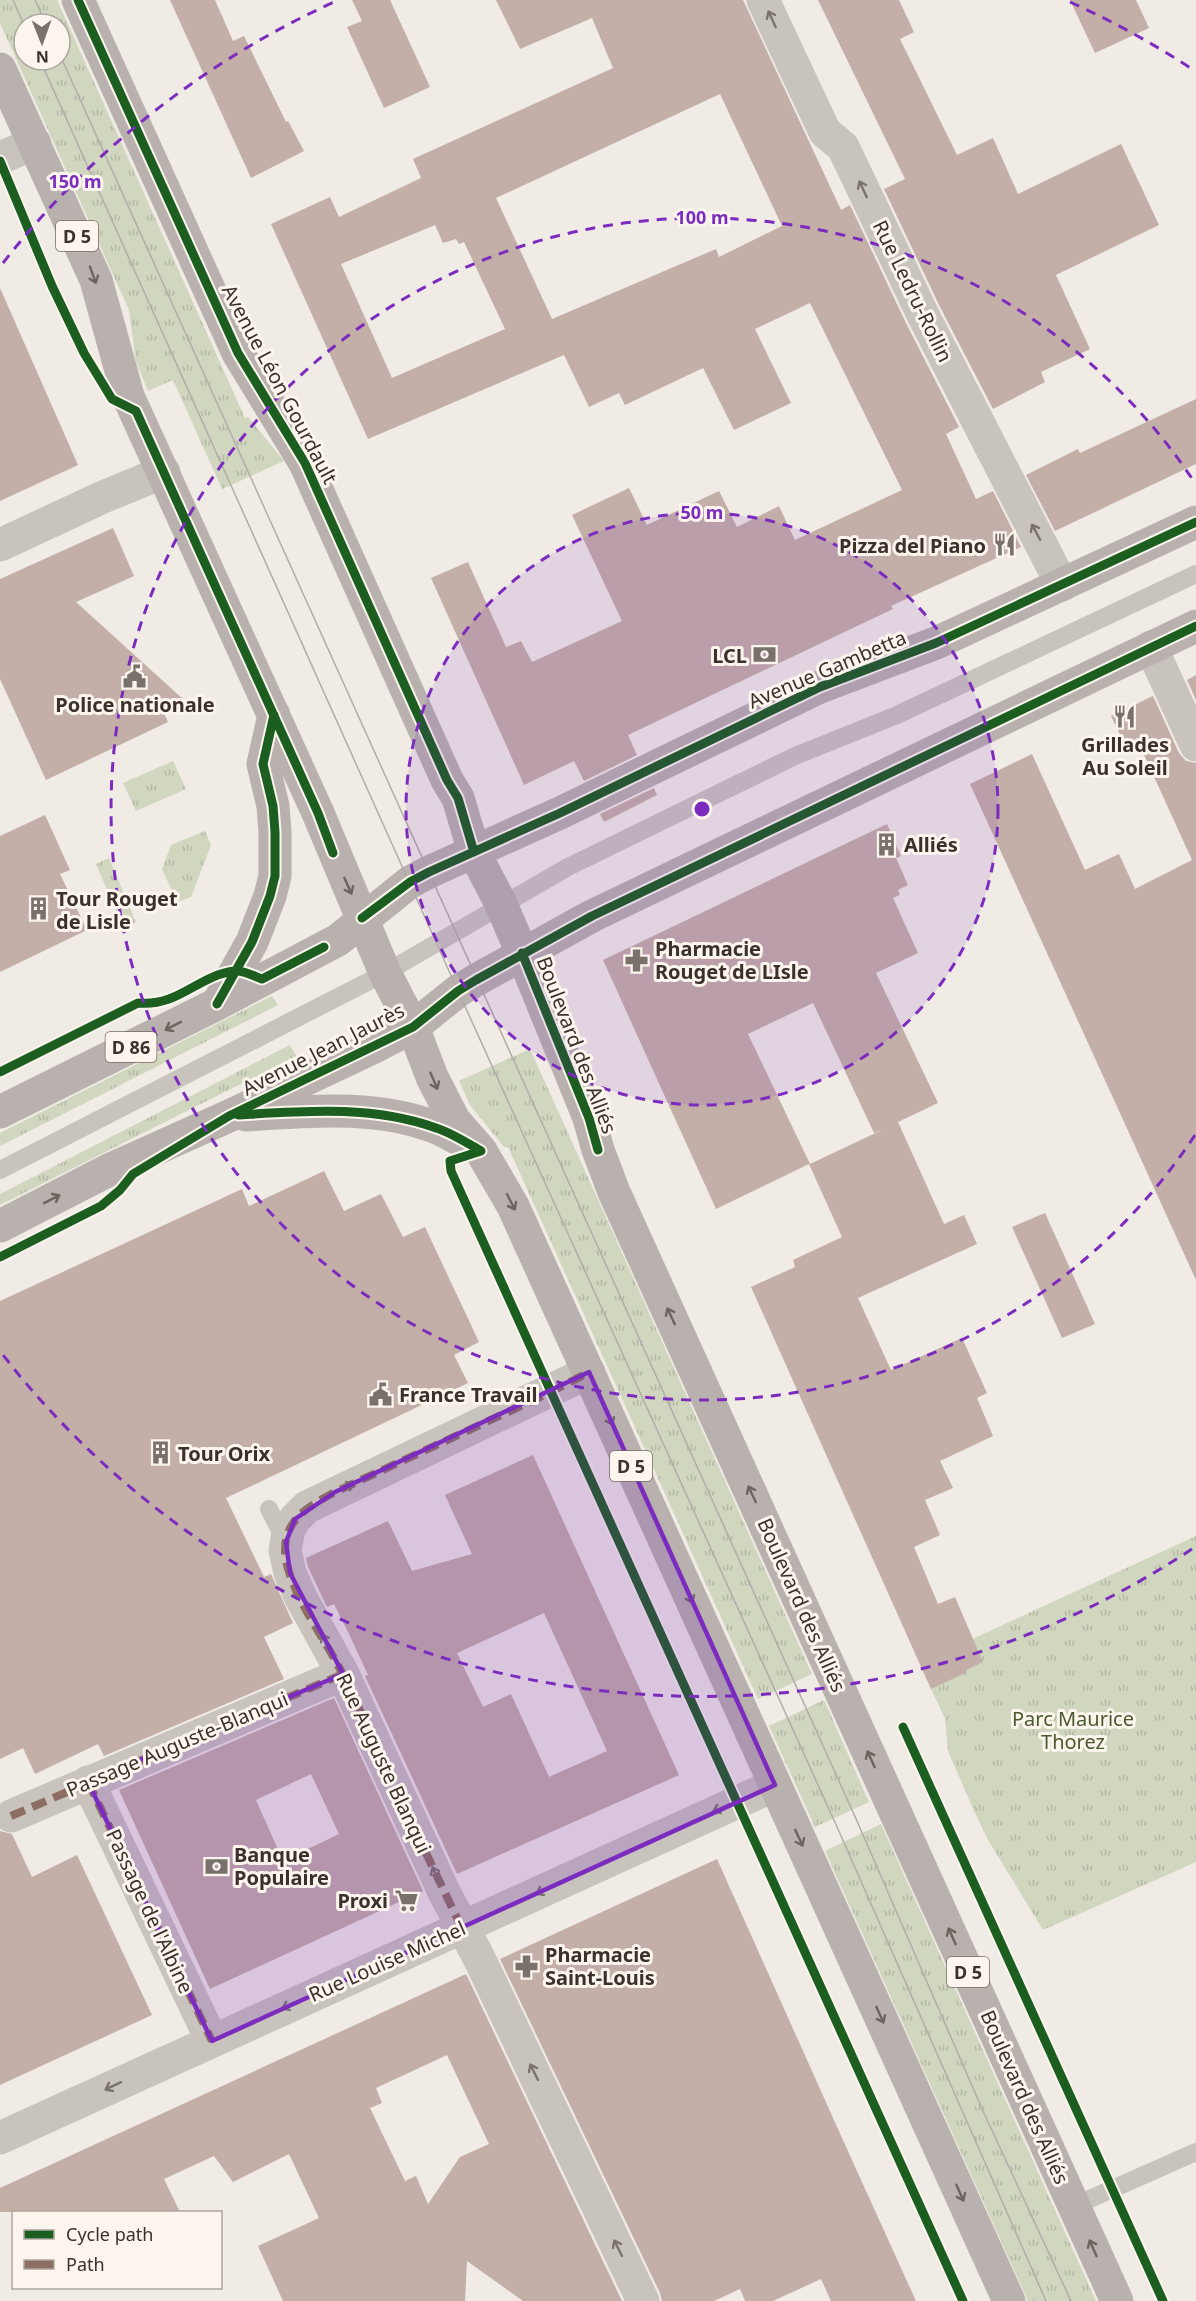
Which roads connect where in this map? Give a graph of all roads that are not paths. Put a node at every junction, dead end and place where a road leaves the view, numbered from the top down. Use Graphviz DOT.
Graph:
graph roads {
  1 [pos="78,0"];
  2 [pos="763,0"];
  3 [pos="0,69"];
  4 [pos="35,143"];
  5 [pos="0,158"];
  6 [pos="164,472"];
  7 [pos="1196,522"];
  8 [pos="0,545"];
  9 [pos="1196,574"];
  10 [pos="1062,585"];
  11 [pos="1196,626"];
  12 [pos="1151,647"];
  13 [pos="274,715"];
  14 [pos="1196,745"];
  15 [pos="474,852"];
  16 [pos="501,904"];
  17 [pos="362,918"];
  18 [pos="522,953"];
  19 [pos="385,973"];
  20 [pos="217,1004"];
  21 [pos="413,1027"];
  22 [pos="0,1112"];
  23 [pos="229,1116"];
  24 [pos="482,1151"];
  25 [pos="0,1170"];
  26 [pos="0,1226"];
  27 [pos="589,1372"];
  28 [pos="269,1509"];
  29 [pos="286,1542"];
  30 [pos="343,1674"];
  31 [pos="88,1782"];
  32 [pos="775,1785"];
  33 [pos="11,1816"];
  34 [pos="462,1928"];
  35 [pos="212,2041"];
  36 [pos="0,2138"];
  37 [pos="1196,2152"];
  38 [pos="1074,2206"];
  39 [pos="643,2301"];
  40 [pos="1009,2301"];
  41 [pos="1117,2301"];
  1 -- 15 [label="main road, Avenue Léon Gourdault / D 5"];
  10 -- 2 [label="street, Rue Ledru-Rollin, one-way"];
  3 -- 4 [label="main road, D 5"];
  4 -- 5 [label="street"];
  4 -- 6 [label="main road, D 5, one-way"];
  6 -- 8 [label="street"];
  6 -- 13 [label="main road, D 5"];
  7 -- 10 [label="main road, Avenue Gambetta / D 86"];
  9 -- 16 [label="lane"];
  10 -- 15 [label="main road, Avenue Gambetta / D 86"];
  11 -- 12 [label="main road"];
  12 -- 14 [label="street"];
  12 -- 18 [label="main road"];
  13 -- 17 [label="main road, D 5, one-way"];
  13 -- 20 [label="main road"];
  15 -- 16 [label="main road, Avenue Léon Gourdault / D 5"];
  15 -- 17 [label="main road, D 86"];
  16 -- 18 [label="main road, Boulevard des Alliés / D 5"];
  16 -- 19 [label="lane, Avenue Jean Jaurès / D 86"];
  17 -- 19 [label="main road, D 5"];
  17 -- 20 [label="main road, D 86"];
  18 -- 21 [label="main road, Avenue Jean Jaurès"];
  38 -- 18 [label="main road, Boulevard des Alliés / D 5, one-way"];
  19 -- 21 [label="main road, D 5"];
  19 -- 25 [label="lane, Avenue Jean Jaurès / D 86"];
  20 -- 22 [label="main road, D 86, one-way"];
  21 -- 23 [label="main road, Avenue Jean Jaurès"];
  21 -- 24 [label="main road, D 5, one-way"];
  23 -- 24 [label="main road"];
  26 -- 23 [label="main road, Avenue Jean Jaurès, one-way"];
  24 -- 27 [label="main road, D 5, one-way"];
  29 -- 27 [label="street, one-way"];
  27 -- 32 [label="main road, D 5, one-way"];
  28 -- 29 [label="lane"];
  30 -- 29 [label="street, Rue Auguste Blanqui, one-way"];
  30 -- 31 [label="street, Passage Auguste-Blanqui"];
  34 -- 30 [label="street, Rue Auguste Blanqui, one-way"];
  31 -- 33 [label="street, Passage Auguste-Blanqui"];
  31 -- 35 [label="street, Passage de l'Albine"];
  32 -- 34 [label="street, Rue Louise Michel, one-way"];
  32 -- 40 [label="main road, D 5, one-way"];
  34 -- 35 [label="street, Rue Louise Michel, one-way"];
  39 -- 34 [label="street, Rue Auguste Blanqui, one-way"];
  35 -- 36 [label="street, Rue Louise Michel, one-way"];
  37 -- 38 [label="lane"];
  41 -- 38 [label="main road, Boulevard des Alliés / D 5, one-way"];
}
